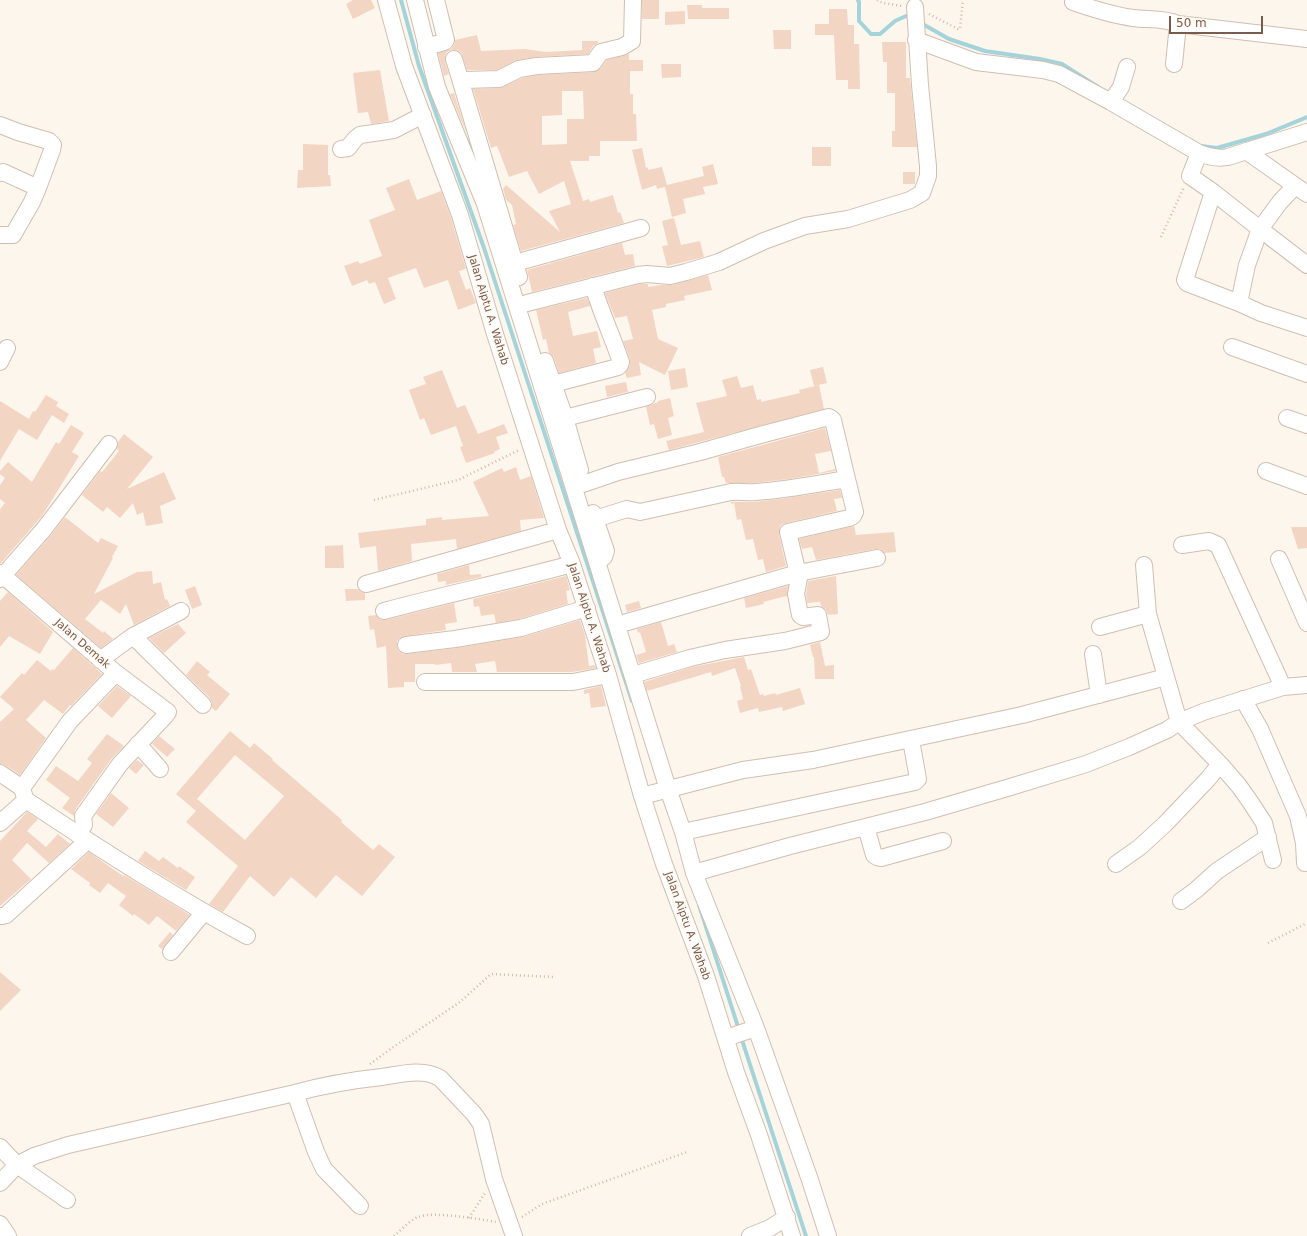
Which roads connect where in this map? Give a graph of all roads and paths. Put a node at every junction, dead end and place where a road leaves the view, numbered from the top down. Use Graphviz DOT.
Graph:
graph roads {
  1 [pos="386,0"];
  2 [pos="415,0"];
  3 [pos="436,0"];
  4 [pos="632,0"];
  5 [pos="877,0"];
  6 [pos="963,0"];
  7 [pos="1073,2"];
  8 [pos="915,20"];
  9 [pos="1178,24"];
  10 [pos="1307,39"];
  11 [pos="426,47"];
  12 [pos="454,59"];
  13 [pos="1174,64"];
  14 [pos="1127,67"];
  15 [pos="461,82"];
  16 [pos="1115,96"];
  17 [pos="423,115"];
  18 [pos="0,125"];
  19 [pos="1307,132"];
  20 [pos="341,149"];
  21 [pos="1246,151"];
  22 [pos="1198,153"];
  23 [pos="0,173"];
  24 [pos="476,174"];
  25 [pos="1190,176"];
  26 [pos="451,184"];
  27 [pos="38,188"];
  28 [pos="1301,190"];
  29 [pos="1213,192"];
  30 [pos="641,228"];
  31 [pos="1260,229"];
  32 [pos="0,235"];
  33 [pos="1161,237"];
  34 [pos="515,264"];
  35 [pos="1307,265"];
  36 [pos="593,286"];
  37 [pos="527,303"];
  38 [pos="1239,303"];
  39 [pos="1307,328"];
  40 [pos="1232,347"];
  41 [pos="1307,374"];
  42 [pos="553,384"];
  43 [pos="647,397"];
  44 [pos="565,418"];
  45 [pos="1287,418"];
  46 [pos="1307,425"];
  47 [pos="109,444"];
  48 [pos="531,444"];
  49 [pos="1266,471"];
  50 [pos="847,479"];
  51 [pos="583,484"];
  52 [pos="1307,486"];
  53 [pos="374,500"];
  54 [pos="595,519"];
  55 [pos="558,530"];
  56 [pos="1182,545"];
  57 [pos="877,558"];
  58 [pos="1279,559"];
  59 [pos="597,562"];
  60 [pos="572,564"];
  61 [pos="1144,565"];
  62 [pos="798,573"];
  63 [pos="1,576"];
  64 [pos="366,584"];
  65 [pos="586,608"];
  66 [pos="181,611"];
  67 [pos="384,611"];
  68 [pos="1148,614"];
  69 [pos="1307,623"];
  70 [pos="617,625"];
  71 [pos="1100,627"];
  72 [pos="133,636"];
  73 [pos="406,645"];
  74 [pos="1092,654"];
  75 [pos="100,660"];
  76 [pos="116,673"];
  77 [pos="608,675"];
  78 [pos="632,676"];
  79 [pos="1166,677"];
  80 [pos="425,682"];
  81 [pos="1307,685"];
  82 [pos="1283,687"];
  83 [pos="1099,695"];
  84 [pos="1244,699"];
  85 [pos="203,705"];
  86 [pos="1179,722"];
  87 [pos="911,740"];
  88 [pos="138,744"];
  89 [pos="1220,764"];
  90 [pos="160,769"];
  91 [pos="0,773"];
  92 [pos="665,789"];
  93 [pos="24,794"];
  94 [pos="644,796"];
  95 [pos="0,823"];
  96 [pos="866,827"];
  97 [pos="683,832"];
  98 [pos="1268,837"];
  99 [pos="83,838"];
  100 [pos="943,841"];
  101 [pos="1305,843"];
  102 [pos="1273,860"];
  103 [pos="1305,863"];
  104 [pos="1116,864"];
  105 [pos="694,874"];
  106 [pos="1181,900"];
  107 [pos="204,912"];
  108 [pos="0,916"];
  109 [pos="1307,923"];
  110 [pos="247,936"];
  111 [pos="1268,943"];
  112 [pos="171,952"];
  113 [pos="553,977"];
  114 [pos="753,1029"];
  115 [pos="728,1037"];
  116 [pos="367,1066"];
  117 [pos="295,1093"];
  118 [pos="0,1147"];
  119 [pos="687,1152"];
  120 [pos="16,1165"];
  121 [pos="494,1179"];
  122 [pos="0,1183"];
  123 [pos="67,1200"];
  124 [pos="360,1206"];
  125 [pos="469,1218"];
  126 [pos="0,1224"];
  127 [pos="789,1226"];
  128 [pos="512,1231"];
  129 [pos="8,1236"];
  130 [pos="394,1236"];
  131 [pos="750,1236"];
  132 [pos="828,1236"];
  1 -- 17 [label="street, Jalan Aiptu A. Wahab"];
  2 -- 11 [label="street"];
  3 -- 11 [label="street"];
  4 -- 15 [label="street"];
  5 -- 8 [label="path"];
  6 -- 8 [label="path"];
  7 -- 9 [label="street"];
  8 -- 16 [label="street"];
  8 -- 36 [label="street"];
  9 -- 10 [label="street"];
  9 -- 13 [label="street"];
  11 -- 24 [label="street"];
  12 -- 15 [label="street"];
  14 -- 16 [label="street"];
  15 -- 24 [label="street"];
  16 -- 22 [label="street"];
  17 -- 20 [label="street"];
  17 -- 26 [label="street, Jalan Aiptu A. Wahab"];
  18 -- 27 [label="street"];
  19 -- 21 [label="street"];
  21 -- 22 [label="street"];
  21 -- 28 [label="street"];
  22 -- 25 [label="street"];
  23 -- 27 [label="street"];
  24 -- 26 [label="street"];
  24 -- 34 [label="street"];
  24 -- 59 [label="street"];
  25 -- 29 [label="street"];
  25 -- 33 [label="path"];
  26 -- 48 [label="street, Jalan Aiptu A. Wahab"];
  27 -- 32 [label="street"];
  28 -- 31 [label="street"];
  29 -- 31 [label="street"];
  29 -- 38 [label="street"];
  30 -- 34 [label="street"];
  31 -- 35 [label="street"];
  31 -- 38 [label="street"];
  34 -- 37 [label="street"];
  36 -- 37 [label="street"];
  36 -- 42 [label="street"];
  37 -- 42 [label="street"];
  38 -- 39 [label="street"];
  40 -- 41 [label="street"];
  42 -- 44 [label="street"];
  43 -- 44 [label="street"];
  44 -- 51 [label="street"];
  45 -- 46 [label="street"];
  47 -- 63 [label="street"];
  48 -- 53 [label="path"];
  48 -- 55 [label="street, Jalan Aiptu A. Wahab"];
  49 -- 52 [label="street"];
  50 -- 51 [label="street"];
  50 -- 54 [label="street"];
  50 -- 62 [label="street"];
  51 -- 54 [label="street"];
  54 -- 59 [label="street"];
  55 -- 60 [label="street, Jalan Aiptu A. Wahab"];
  55 -- 64 [label="street"];
  56 -- 82 [label="street"];
  57 -- 62 [label="street"];
  58 -- 69 [label="street"];
  59 -- 70 [label="street"];
  60 -- 65 [label="street, Jalan Aiptu A. Wahab"];
  60 -- 67 [label="street"];
  61 -- 68 [label="street"];
  62 -- 70 [label="street"];
  62 -- 78 [label="street"];
  63 -- 75 [label="street, Jalan Demak"];
  65 -- 73 [label="street"];
  65 -- 77 [label="street, Jalan Aiptu A. Wahab"];
  66 -- 72 [label="street"];
  68 -- 71 [label="street"];
  68 -- 79 [label="street"];
  70 -- 78 [label="street"];
  72 -- 75 [label="street"];
  72 -- 85 [label="street"];
  74 -- 83 [label="street"];
  75 -- 76 [label="street, Jalan Demak"];
  76 -- 88 [label="street, Jalan Demak"];
  76 -- 93 [label="street"];
  77 -- 80 [label="street"];
  77 -- 94 [label="street, Jalan Aiptu A. Wahab"];
  78 -- 92 [label="street"];
  79 -- 83 [label="street"];
  79 -- 86 [label="street"];
  81 -- 82 [label="street"];
  82 -- 84 [label="street"];
  83 -- 87 [label="street"];
  84 -- 86 [label="street"];
  84 -- 101 [label="street"];
  86 -- 89 [label="street"];
  86 -- 96 [label="street"];
  87 -- 92 [label="street"];
  87 -- 97 [label="street"];
  88 -- 90 [label="street"];
  88 -- 99 [label="street"];
  89 -- 98 [label="street"];
  89 -- 104 [label="street"];
  91 -- 93 [label="street"];
  92 -- 94 [label="street"];
  92 -- 97 [label="street"];
  93 -- 95 [label="street"];
  93 -- 99 [label="street"];
  94 -- 115 [label="street, Jalan Aiptu A. Wahab"];
  96 -- 100 [label="street"];
  96 -- 105 [label="street"];
  97 -- 105 [label="street"];
  98 -- 102 [label="street"];
  98 -- 106 [label="street"];
  99 -- 107 [label="street"];
  99 -- 108 [label="street"];
  101 -- 103 [label="street"];
  105 -- 114 [label="street"];
  107 -- 110 [label="street"];
  107 -- 112 [label="street"];
  109 -- 111 [label="path"];
  113 -- 116 [label="path"];
  114 -- 115 [label="street"];
  114 -- 132 [label="street"];
  115 -- 127 [label="street, Jalan Aiptu A. Wahab"];
  117 -- 120 [label="street"];
  117 -- 121 [label="street"];
  117 -- 124 [label="street"];
  118 -- 120 [label="street"];
  119 -- 128 [label="path"];
  120 -- 122 [label="street"];
  120 -- 123 [label="street"];
  121 -- 125 [label="path"];
  121 -- 128 [label="street"];
  125 -- 128 [label="path"];
  125 -- 130 [label="path"];
  126 -- 129 [label="street"];
  127 -- 131 [label="street"];
}
